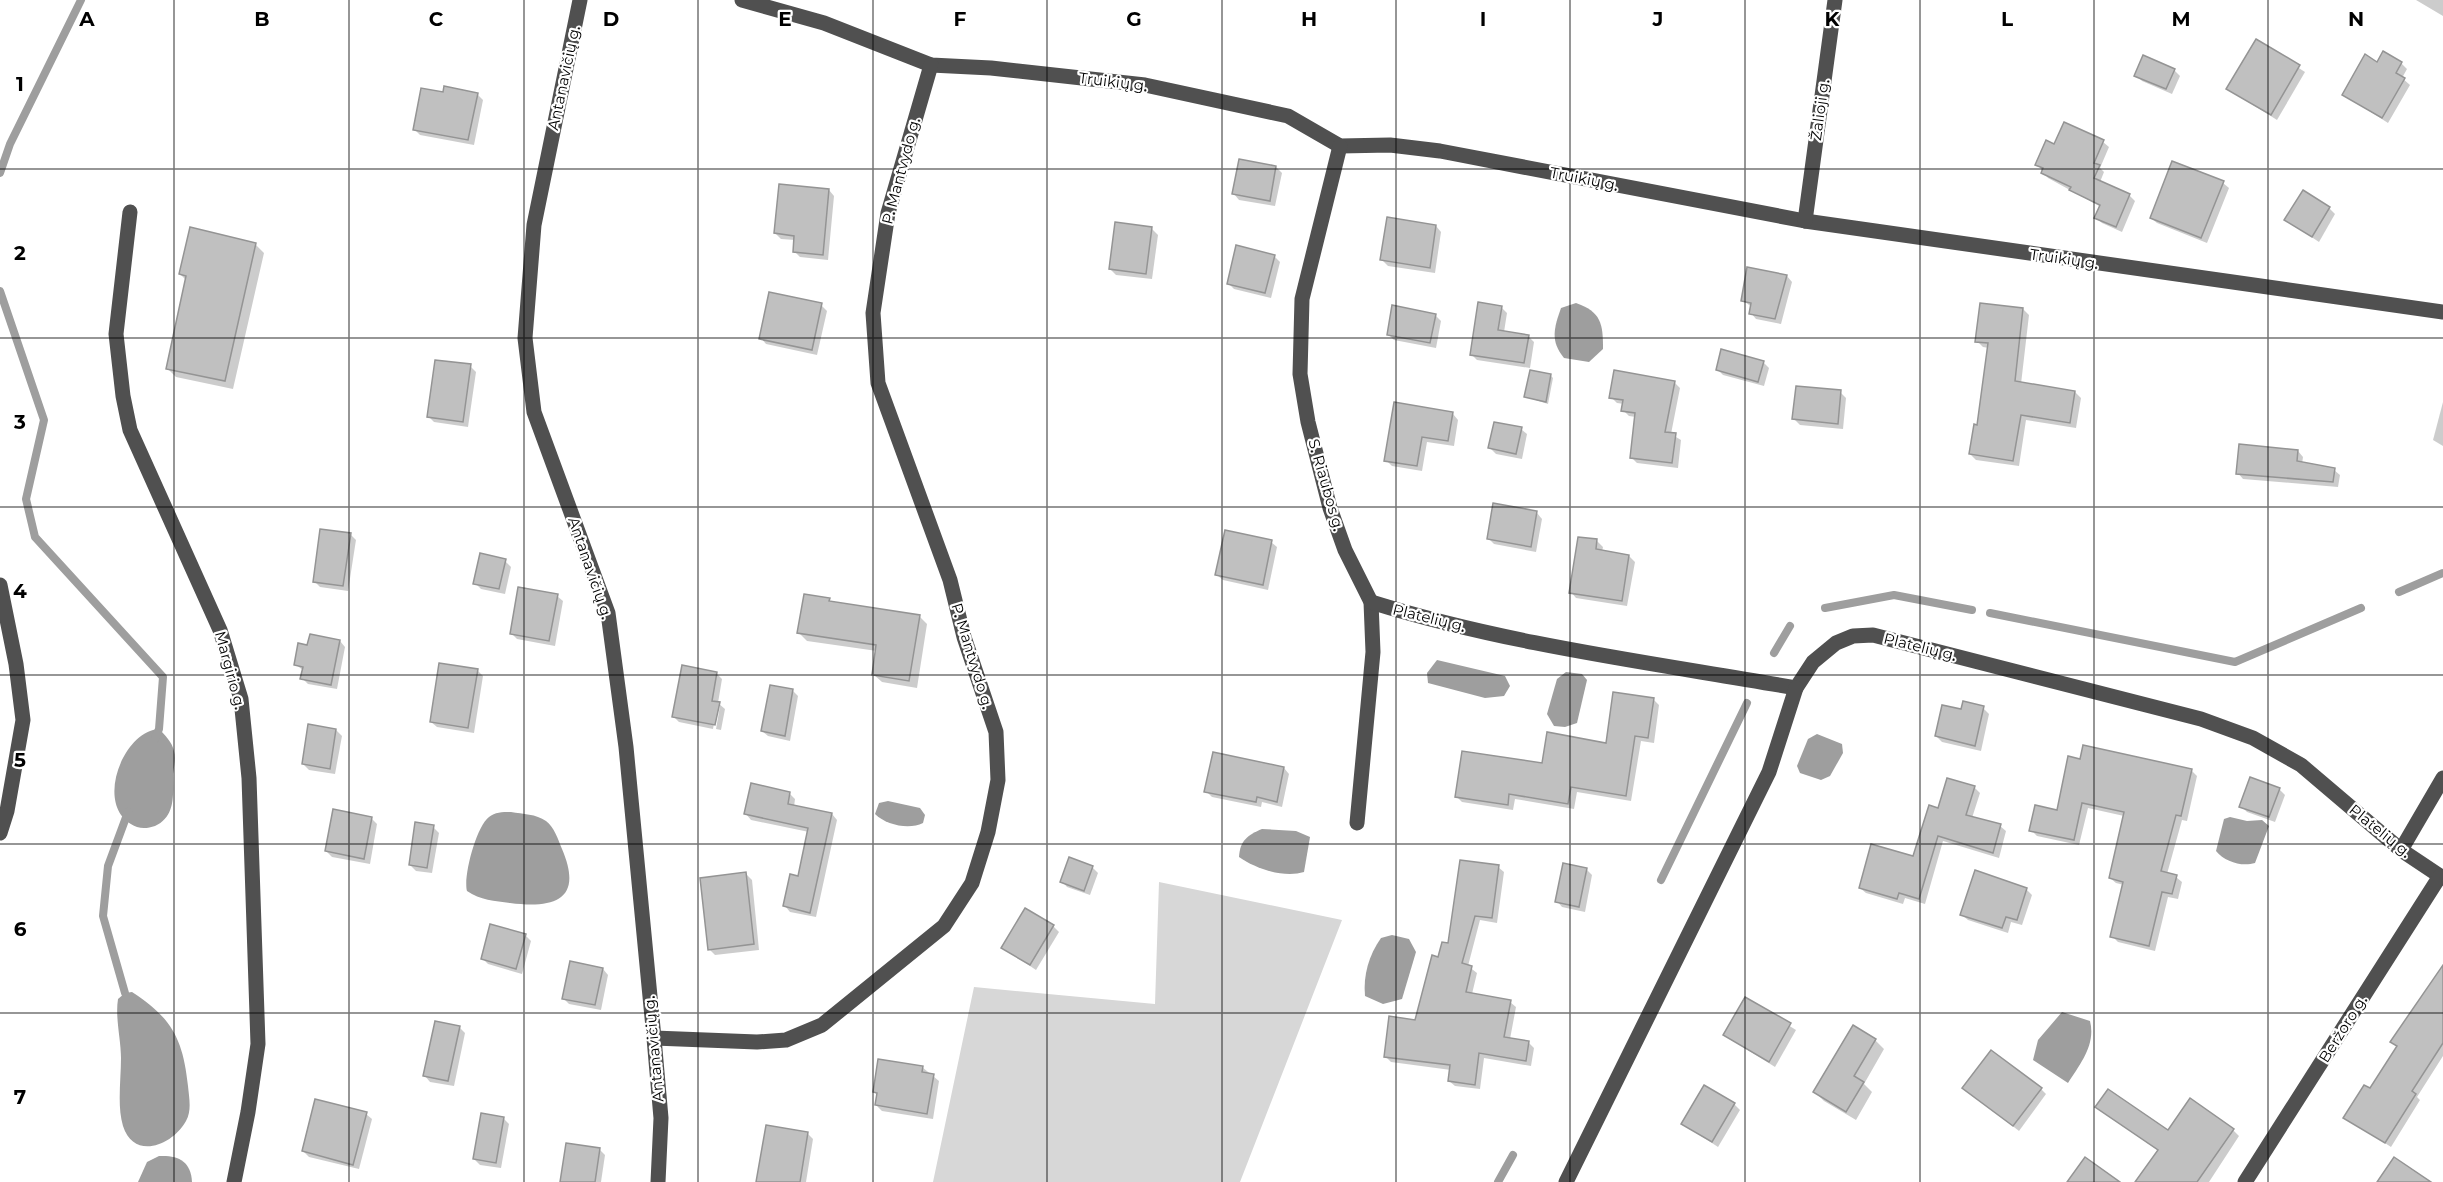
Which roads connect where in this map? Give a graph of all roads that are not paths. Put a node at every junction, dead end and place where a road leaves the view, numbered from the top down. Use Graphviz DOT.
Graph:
graph roads {
  1 [pos="580,0"];
  2 [pos="742,0"];
  3 [pos="1835,0"];
  4 [pos="931,65"];
  5 [pos="1341,146"];
  6 [pos="130,212"];
  7 [pos="1804,220"];
  8 [pos="2443,312"];
  9 [pos="0,585"];
  10 [pos="1371,602"];
  11 [pos="1796,688"];
  12 [pos="2443,778"];
  13 [pos="1357,823"];
  14 [pos="0,833"];
  15 [pos="2401,850"];
  16 [pos="2442,877"];
  17 [pos="654,1038"];
  18 [pos="234,1182"];
  19 [pos="658,1182"];
  20 [pos="1566,1182"];
  21 [pos="2245,1182"];
  1 -- 17 [label="street, Antanavičių g."];
  2 -- 4 [label="street, Truikių g."];
  3 -- 7 [label="street, Žalioji g."];
  4 -- 5 [label="street, Truikių g."];
  4 -- 17 [label="street, P. Mantvydo g."];
  5 -- 7 [label="street, Truikių g."];
  5 -- 10 [label="street, S. Riaubos g."];
  6 -- 18 [label="street, Margirio g."];
  7 -- 8 [label="street, Truikių g."];
  9 -- 14 [label="street"];
  10 -- 11 [label="street, Platelių g."];
  10 -- 13 [label="street, S. Riaubos g."];
  11 -- 15 [label="street, Platelių g."];
  11 -- 20 [label="street"];
  12 -- 15 [label="street"];
  15 -- 16 [label="street, Platelių g."];
  16 -- 21 [label="street, Beržoro g."];
  17 -- 19 [label="street, Antanavičių g."];
}
